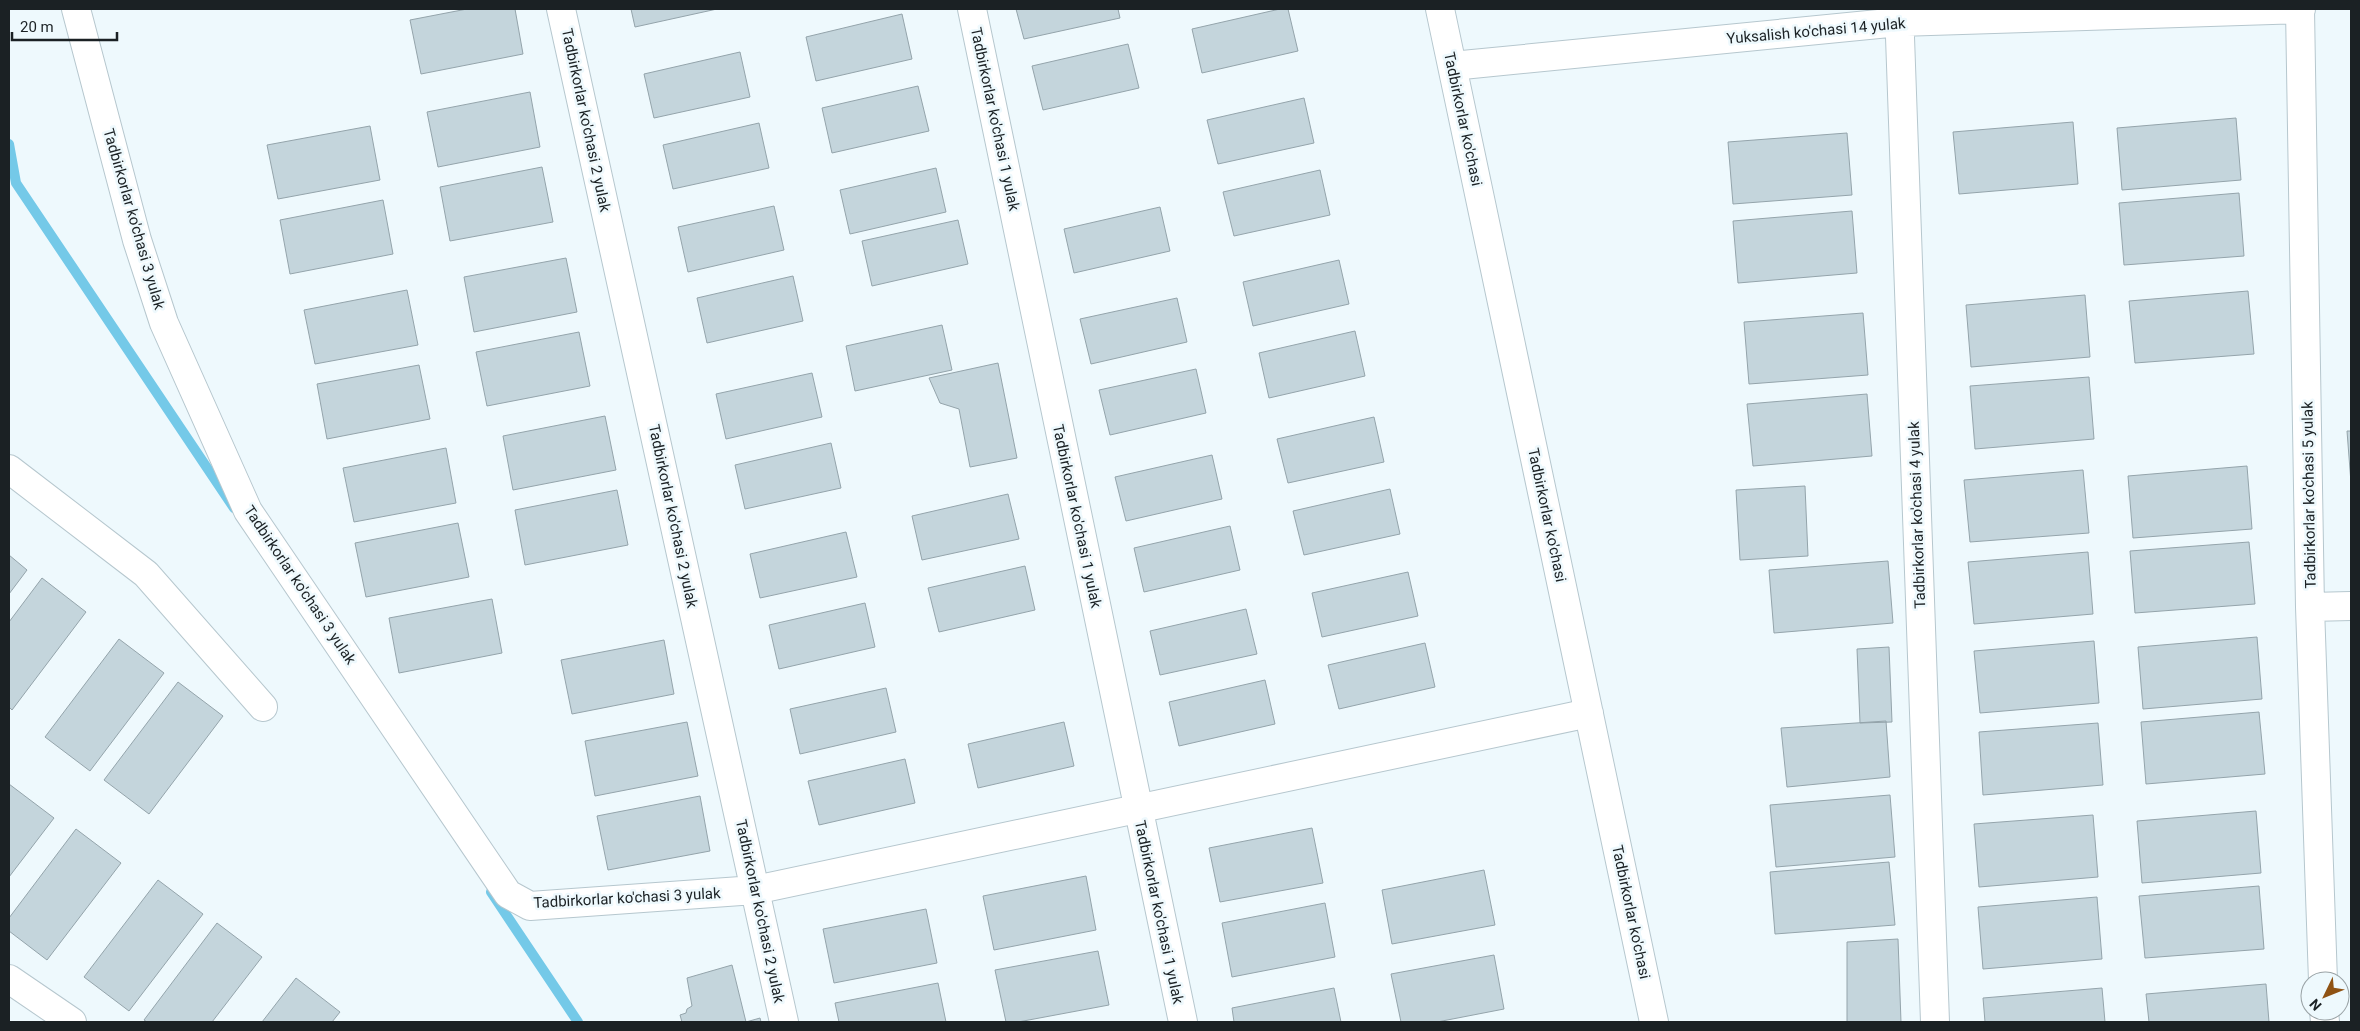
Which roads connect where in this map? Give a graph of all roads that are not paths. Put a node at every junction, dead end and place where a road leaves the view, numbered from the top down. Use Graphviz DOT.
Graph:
graph roads {
  1 [pos="76,9"];
  2 [pos="561,9"];
  3 [pos="972,9"];
  4 [pos="1440,9"];
  5 [pos="2300,9"];
  6 [pos="1899,16"];
  7 [pos="1452,66"];
  8 [pos="9,469"];
  9 [pos="2351,606"];
  10 [pos="2310,607"];
  11 [pos="264,706"];
  12 [pos="1589,713"];
  13 [pos="1138,810"];
  14 [pos="755,890"];
  15 [pos="2323,971"];
  16 [pos="9,979"];
  17 [pos="72,1022"];
  18 [pos="784,1022"];
  19 [pos="1183,1022"];
  20 [pos="1654,1022"];
  21 [pos="1935,1022"];
  1 -- 14 [label="street, Tadbirkorlar ko'chasi 3 yulak"];
  2 -- 14 [label="street, Tadbirkorlar ko'chasi 2 yulak"];
  3 -- 13 [label="street, Tadbirkorlar ko'chasi 1 yulak"];
  4 -- 7 [label="street, Tadbirkorlar ko'chasi"];
  5 -- 6 [label="street, Yuksalish ko'chasi 14 yulak"];
  5 -- 10 [label="street, Tadbirkorlar ko'chasi 5 yulak"];
  6 -- 7 [label="street, Yuksalish ko'chasi 14 yulak"];
  6 -- 21 [label="street, Tadbirkorlar ko'chasi 4 yulak"];
  7 -- 12 [label="street, Tadbirkorlar ko'chasi"];
  8 -- 11 [label="street"];
  9 -- 10 [label="street"];
  10 -- 15 [label="street, Tadbirkorlar ko'chasi 5 yulak"];
  12 -- 13 [label="street, Tadbirkorlar ko'chasi 3 yulak"];
  12 -- 20 [label="street, Tadbirkorlar ko'chasi"];
  13 -- 14 [label="street, Tadbirkorlar ko'chasi 3 yulak"];
  13 -- 19 [label="street, Tadbirkorlar ko'chasi 1 yulak"];
  14 -- 18 [label="street, Tadbirkorlar ko'chasi 2 yulak"];
  16 -- 17 [label="street"];
}
